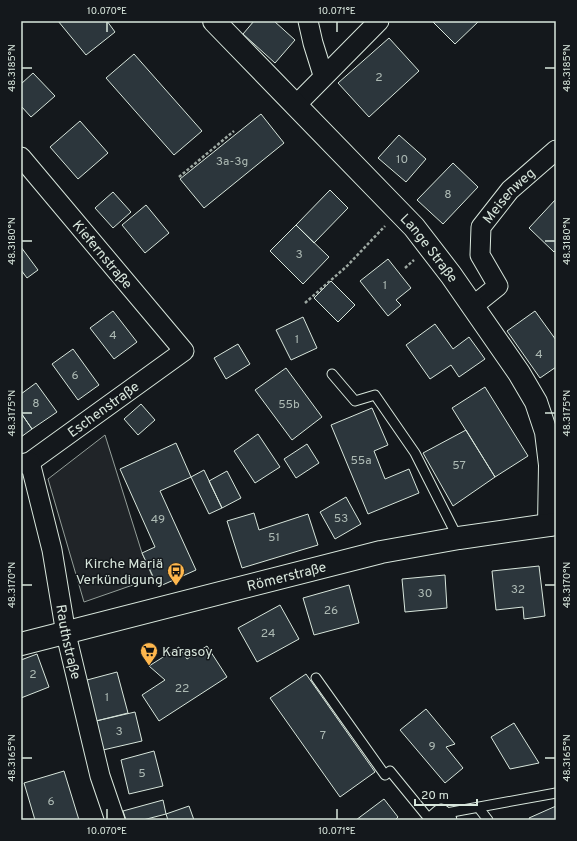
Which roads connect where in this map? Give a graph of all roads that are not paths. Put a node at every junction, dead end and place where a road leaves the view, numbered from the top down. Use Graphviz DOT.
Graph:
graph roads {
  1 [pos="214,21"];
  2 [pos="308,21"];
  3 [pos="380,21"];
  4 [pos="324,75"];
  5 [pos="296,105"];
  6 [pos="556,150"];
  7 [pos="21,157"];
  8 [pos="473,306"];
  9 [pos="184,351"];
  10 [pos="332,374"];
  11 [pos="26,463"];
  12 [pos="552,525"];
  13 [pos="459,538"];
  14 [pos="66,634"];
  15 [pos="21,644"];
  16 [pos="316,678"];
  17 [pos="556,793"];
  18 [pos="478,807"];
  19 [pos="438,819"];
  20 [pos="115,820"];
  21 [pos="488,820"];
  1 -- 5 [label="street, Lange Straße"];
  2 -- 4 [label="street"];
  3 -- 4 [label="street"];
  4 -- 5 [label="street"];
  5 -- 8 [label="street, Lange Straße"];
  6 -- 8 [label="street, Meisenweg"];
  7 -- 9 [label="street, Kiefernstraße"];
  8 -- 12 [label="street, Lange Straße"];
  9 -- 11 [label="street, Eschenstraße"];
  10 -- 13 [label="lane"];
  11 -- 14 [label="street, Rauthstraße"];
  12 -- 13 [label="street, Römerstraße"];
  13 -- 14 [label="street, Römerstraße"];
  14 -- 15 [label="street, Römerstraße"];
  14 -- 20 [label="street, Rauthstraße"];
  16 -- 19 [label="lane"];
  17 -- 18 [label="lane"];
  18 -- 19 [label="lane"];
  18 -- 21 [label="lane"];
}
